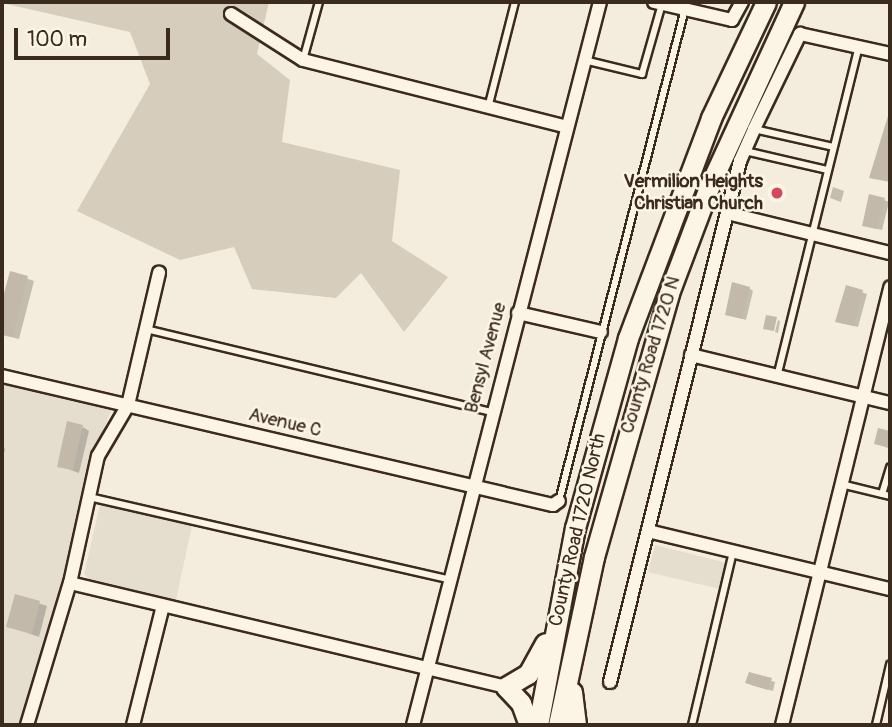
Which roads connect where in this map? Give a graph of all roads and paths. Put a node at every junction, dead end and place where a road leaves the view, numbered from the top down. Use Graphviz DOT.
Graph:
graph roads {
  1 [pos="319,2"];
  2 [pos="515,2"];
  3 [pos="600,2"];
  4 [pos="742,2"];
  5 [pos="766,2"];
  6 [pos="794,2"];
  7 [pos="658,3"];
  8 [pos="685,9"];
  9 [pos="231,14"];
  10 [pos="859,46"];
  11 [pos="890,54"];
  12 [pos="303,60"];
  13 [pos="584,60"];
  14 [pos="488,108"];
  15 [pos="567,127"];
  16 [pos="754,130"];
  17 [pos="833,147"];
  18 [pos="745,151"];
  19 [pos="827,170"];
  20 [pos="727,212"];
  21 [pos="812,232"];
  22 [pos="890,253"];
  23 [pos="159,273"];
  24 [pos="890,287"];
  25 [pos="887,310"];
  26 [pos="518,313"];
  27 [pos="145,328"];
  28 [pos="601,332"];
  29 [pos="628,338"];
  30 [pos="691,355"];
  31 [pos="2,376"];
  32 [pos="777,377"];
  33 [pos="862,397"];
  34 [pos="890,403"];
  35 [pos="128,405"];
  36 [pos="492,412"];
  37 [pos="890,467"];
  38 [pos="841,484"];
  39 [pos="472,487"];
  40 [pos="882,494"];
  41 [pos="890,496"];
  42 [pos="89,497"];
  43 [pos="559,501"];
  44 [pos="648,531"];
  45 [pos="733,552"];
  46 [pos="818,571"];
  47 [pos="449,579"];
  48 [pos="70,583"];
  49 [pos="890,589"];
  50 [pos="163,606"];
  51 [pos="556,621"];
  52 [pos="574,647"];
  53 [pos="890,665"];
  54 [pos="427,670"];
  55 [pos="610,682"];
  56 [pos="506,687"];
  57 [pos="27,725"];
  58 [pos="133,725"];
  59 [pos="414,725"];
  60 [pos="529,725"];
  61 [pos="538,725"];
  62 [pos="558,725"];
  63 [pos="576,725"];
  64 [pos="691,725"];
  65 [pos="782,725"];
  66 [pos="876,725"];
  1 -- 12 [label="lane"];
  2 -- 14 [label="lane"];
  3 -- 13 [label="street, Bensyl Avenue"];
  4 -- 8 [label="street"];
  5 -- 29 [label="main road, County Road 1720 N"];
  6 -- 52 [label="main road, County Road 1720 N"];
  7 -- 8 [label="street"];
  7 -- 13 [label="lane"];
  8 -- 28 [label="lane"];
  9 -- 12 [label="street"];
  10 -- 11 [label="street"];
  10 -- 16 [label="street"];
  10 -- 17 [label="lane"];
  12 -- 14 [label="street"];
  13 -- 15 [label="street, Bensyl Avenue"];
  14 -- 15 [label="street"];
  15 -- 26 [label="street, Bensyl Avenue"];
  16 -- 17 [label="lane"];
  16 -- 18 [label="street"];
  17 -- 19 [label="lane"];
  18 -- 19 [label="lane"];
  18 -- 20 [label="street"];
  19 -- 21 [label="lane"];
  20 -- 21 [label="street"];
  20 -- 30 [label="street"];
  21 -- 22 [label="street"];
  21 -- 32 [label="lane"];
  23 -- 27 [label="street"];
  24 -- 25 [label="street"];
  25 -- 33 [label="street"];
  26 -- 28 [label="street"];
  26 -- 36 [label="street, Bensyl Avenue"];
  27 -- 35 [label="street"];
  27 -- 36 [label="lane"];
  28 -- 43 [label="lane"];
  29 -- 51 [label="main road, County Road 1720 North"];
  30 -- 32 [label="street"];
  30 -- 44 [label="street"];
  31 -- 35 [label="street, Avenue C"];
  32 -- 33 [label="street"];
  33 -- 34 [label="street"];
  33 -- 38 [label="street"];
  35 -- 39 [label="street, Avenue C"];
  35 -- 42 [label="street"];
  36 -- 39 [label="street, Bensyl Avenue"];
  37 -- 40 [label="lane"];
  38 -- 40 [label="lane"];
  38 -- 46 [label="street"];
  39 -- 43 [label="street, Avenue C"];
  39 -- 47 [label="street, Bensyl Avenue"];
  40 -- 41 [label="lane"];
  42 -- 47 [label="lane"];
  42 -- 48 [label="street"];
  44 -- 45 [label="street"];
  44 -- 55 [label="street"];
  45 -- 46 [label="street"];
  45 -- 64 [label="lane"];
  46 -- 49 [label="street"];
  46 -- 65 [label="street"];
  47 -- 54 [label="street, Bensyl Avenue"];
  48 -- 50 [label="street"];
  48 -- 57 [label="street"];
  50 -- 54 [label="street"];
  50 -- 58 [label="street"];
  51 -- 56 [label="main road"];
  51 -- 61 [label="main road, County Road 1720 North"];
  52 -- 62 [label="main road, County Road 1720 N"];
  52 -- 63 [label="main road"];
  53 -- 66 [label="lane"];
  54 -- 56 [label="street"];
  54 -- 59 [label="street, Bensyl Avenue"];
  56 -- 60 [label="main road"];
}
